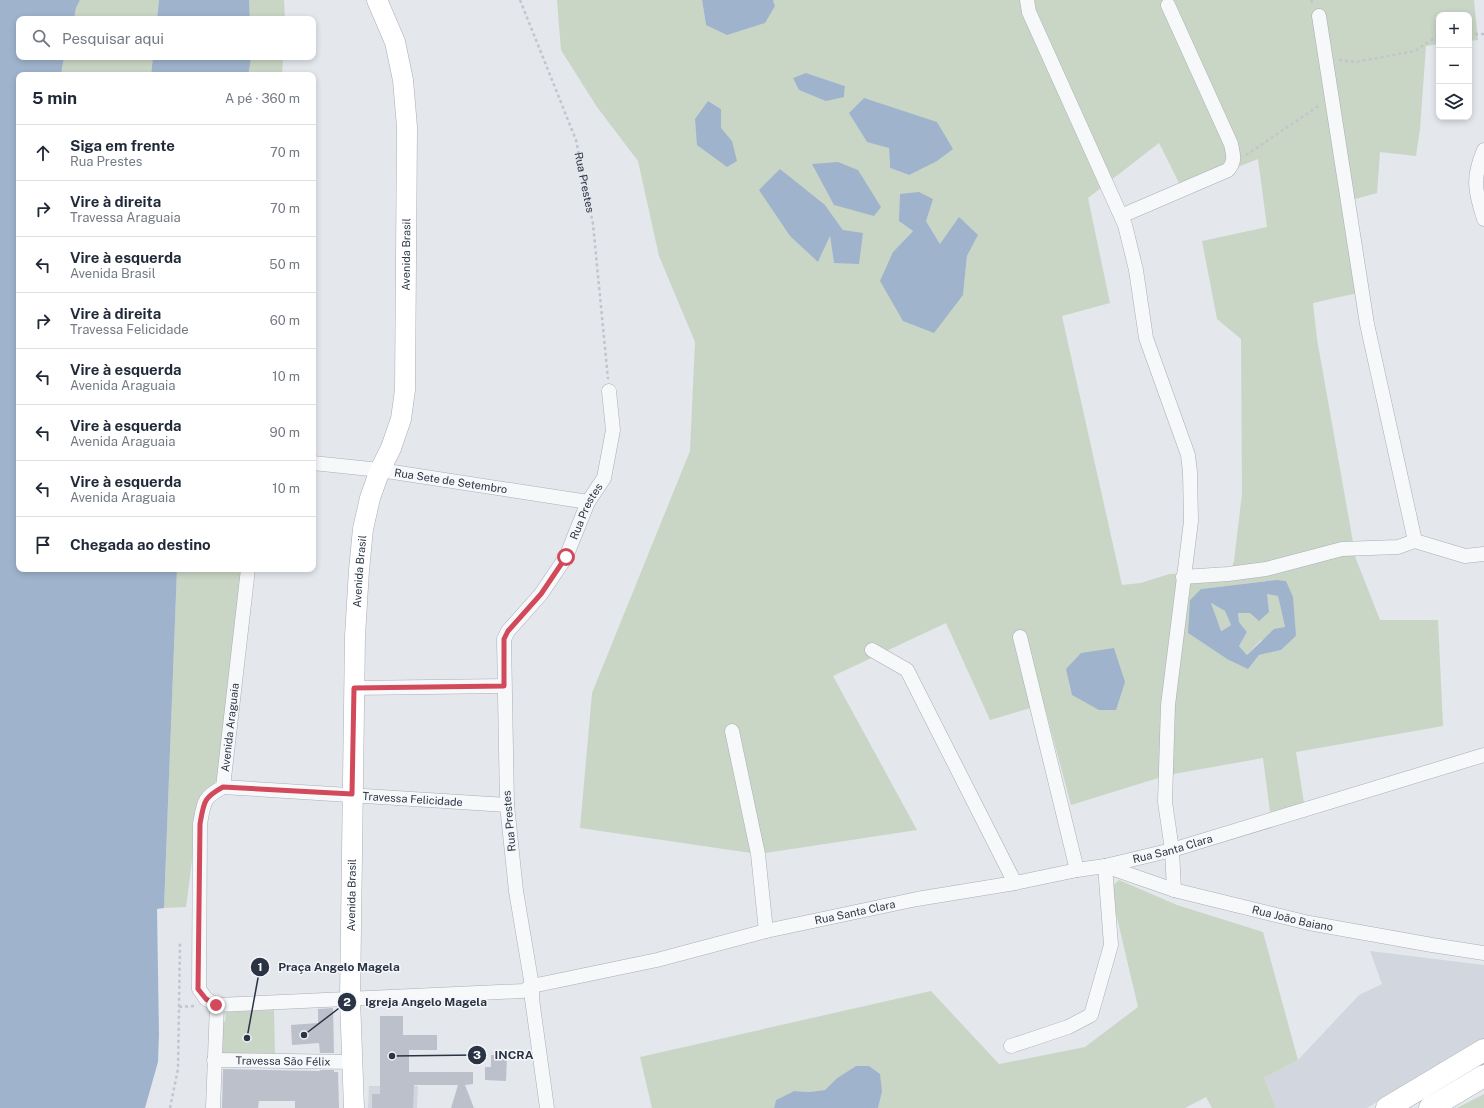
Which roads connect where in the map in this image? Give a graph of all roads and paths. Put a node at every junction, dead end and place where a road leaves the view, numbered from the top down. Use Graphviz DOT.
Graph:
graph roads {
  1 [pos="377,0"];
  2 [pos="520,0"];
  3 [pos="1027,0"];
  4 [pos="1168,5"];
  5 [pos="1320,16"];
  6 [pos="1472,34"];
  7 [pos="1484,34"];
  8 [pos="1436,37"];
  9 [pos="1326,59"];
  10 [pos="1332,96"];
  11 [pos="1484,150"];
  12 [pos="1232,164"];
  13 [pos="1121,216"];
  14 [pos="1484,219"];
  15 [pos="609,391"];
  16 [pos="316,463"];
  17 [pos="380,470"];
  18 [pos="588,502"];
  19 [pos="1415,541"];
  20 [pos="1484,554"];
  21 [pos="248,572"];
  22 [pos="1183,577"];
  23 [pos="1020,637"];
  24 [pos="872,650"];
  25 [pos="504,686"];
  26 [pos="354,688"];
  27 [pos="732,731"];
  28 [pos="1484,755"];
  29 [pos="223,787"];
  30 [pos="352,794"];
  31 [pos="507,805"];
  32 [pos="1172,850"];
  33 [pos="1105,866"];
  34 [pos="1076,870"];
  35 [pos="1015,883"];
  36 [pos="1174,890"];
  37 [pos="766,931"];
  38 [pos="180,942"];
  39 [pos="1484,953"];
  40 [pos="532,986"];
  41 [pos="350,999"];
  42 [pos="216,1005"];
  43 [pos="1011,1046"];
  44 [pos="1484,1050"];
  45 [pos="214,1060"];
  46 [pos="352,1062"];
  47 [pos="1484,1076"];
  48 [pos="170,1108"];
  49 [pos="213,1108"];
  50 [pos="354,1108"];
  51 [pos="547,1108"];
  52 [pos="1387,1108"];
  53 [pos="1430,1108"];
  1 -- 17 [label="street, Avenida Brasil"];
  2 -- 15 [label="path, Rua Prestes"];
  3 -- 13 [label="street"];
  4 -- 12 [label="street"];
  5 -- 9 [label="street"];
  6 -- 7 [label="path"];
  8 -- 9 [label="path"];
  9 -- 10 [label="street"];
  10 -- 12 [label="path"];
  10 -- 19 [label="street"];
  11 -- 14 [label="street"];
  12 -- 13 [label="street"];
  13 -- 22 [label="street"];
  15 -- 18 [label="street, Rua Prestes"];
  16 -- 17 [label="street, Rua Sete de Setembro"];
  17 -- 18 [label="street, Rua Sete de Setembro"];
  17 -- 26 [label="street, Avenida Brasil"];
  18 -- 25 [label="street, Rua Prestes"];
  19 -- 20 [label="street"];
  19 -- 22 [label="street"];
  21 -- 29 [label="street, Avenida Araguaia"];
  22 -- 32 [label="street"];
  23 -- 34 [label="street"];
  24 -- 35 [label="street"];
  25 -- 26 [label="street"];
  25 -- 31 [label="street, Rua Prestes"];
  26 -- 30 [label="street, Avenida Brasil"];
  27 -- 37 [label="street"];
  28 -- 32 [label="street, Rua Santa Clara"];
  29 -- 30 [label="street, Travessa Felicidade"];
  29 -- 42 [label="street, Avenida Araguaia"];
  30 -- 31 [label="street, Travessa Felicidade"];
  30 -- 41 [label="street, Avenida Brasil"];
  31 -- 40 [label="street, Rua Prestes"];
  32 -- 33 [label="street, Rua Santa Clara"];
  32 -- 36 [label="street"];
  33 -- 34 [label="street, Rua Santa Clara"];
  33 -- 36 [label="street, Rua João Baiano"];
  33 -- 43 [label="street"];
  34 -- 35 [label="street, Rua Santa Clara"];
  35 -- 37 [label="street, Rua Santa Clara"];
  36 -- 39 [label="street, Rua João Baiano"];
  37 -- 40 [label="street, Rua Santa Clara"];
  38 -- 48 [label="path"];
  40 -- 41 [label="street, Rua Santa Clara"];
  40 -- 51 [label="street, Rua Prestes"];
  41 -- 42 [label="street, Rua Santa Clara"];
  41 -- 46 [label="street, Avenida Brasil"];
  42 -- 45 [label="street"];
  44 -- 52 [label="main road"];
  45 -- 46 [label="street, Travessa São Félix"];
  45 -- 49 [label="street"];
  46 -- 50 [label="street, Avenida Brasil"];
  47 -- 53 [label="main road"];
}
